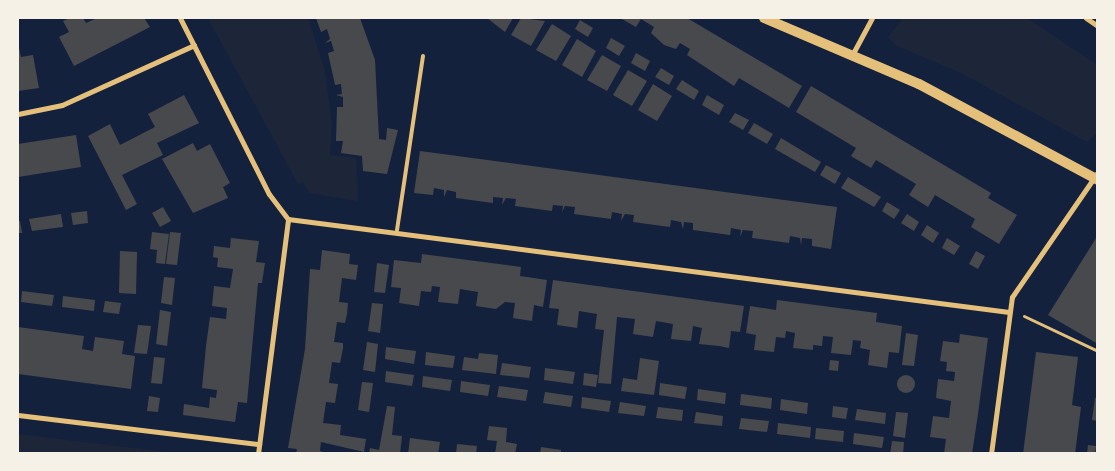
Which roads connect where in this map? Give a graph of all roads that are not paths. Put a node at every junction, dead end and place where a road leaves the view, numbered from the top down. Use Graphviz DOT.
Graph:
graph roads {
  1 [pos="180,18"];
  2 [pos="764,18"];
  3 [pos="872,18"];
  4 [pos="1086,18"];
  5 [pos="1098,26"];
  6 [pos="194,45"];
  7 [pos="424,56"];
  8 [pos="851,58"];
  9 [pos="18,114"];
  10 [pos="1096,177"];
  11 [pos="288,219"];
  12 [pos="397,230"];
  13 [pos="1009,312"];
  14 [pos="18,415"];
  15 [pos="259,444"];
  16 [pos="258,454"];
  17 [pos="991,454"];
  1 -- 6 [label="street"];
  2 -- 8 [label="main road"];
  3 -- 8 [label="street"];
  4 -- 5 [label="street"];
  6 -- 9 [label="street"];
  6 -- 11 [label="street"];
  7 -- 12 [label="lane"];
  8 -- 10 [label="main road"];
  10 -- 13 [label="street"];
  11 -- 12 [label="street"];
  11 -- 15 [label="street"];
  12 -- 13 [label="street"];
  13 -- 17 [label="street"];
  14 -- 15 [label="street"];
  15 -- 16 [label="street"];
}
